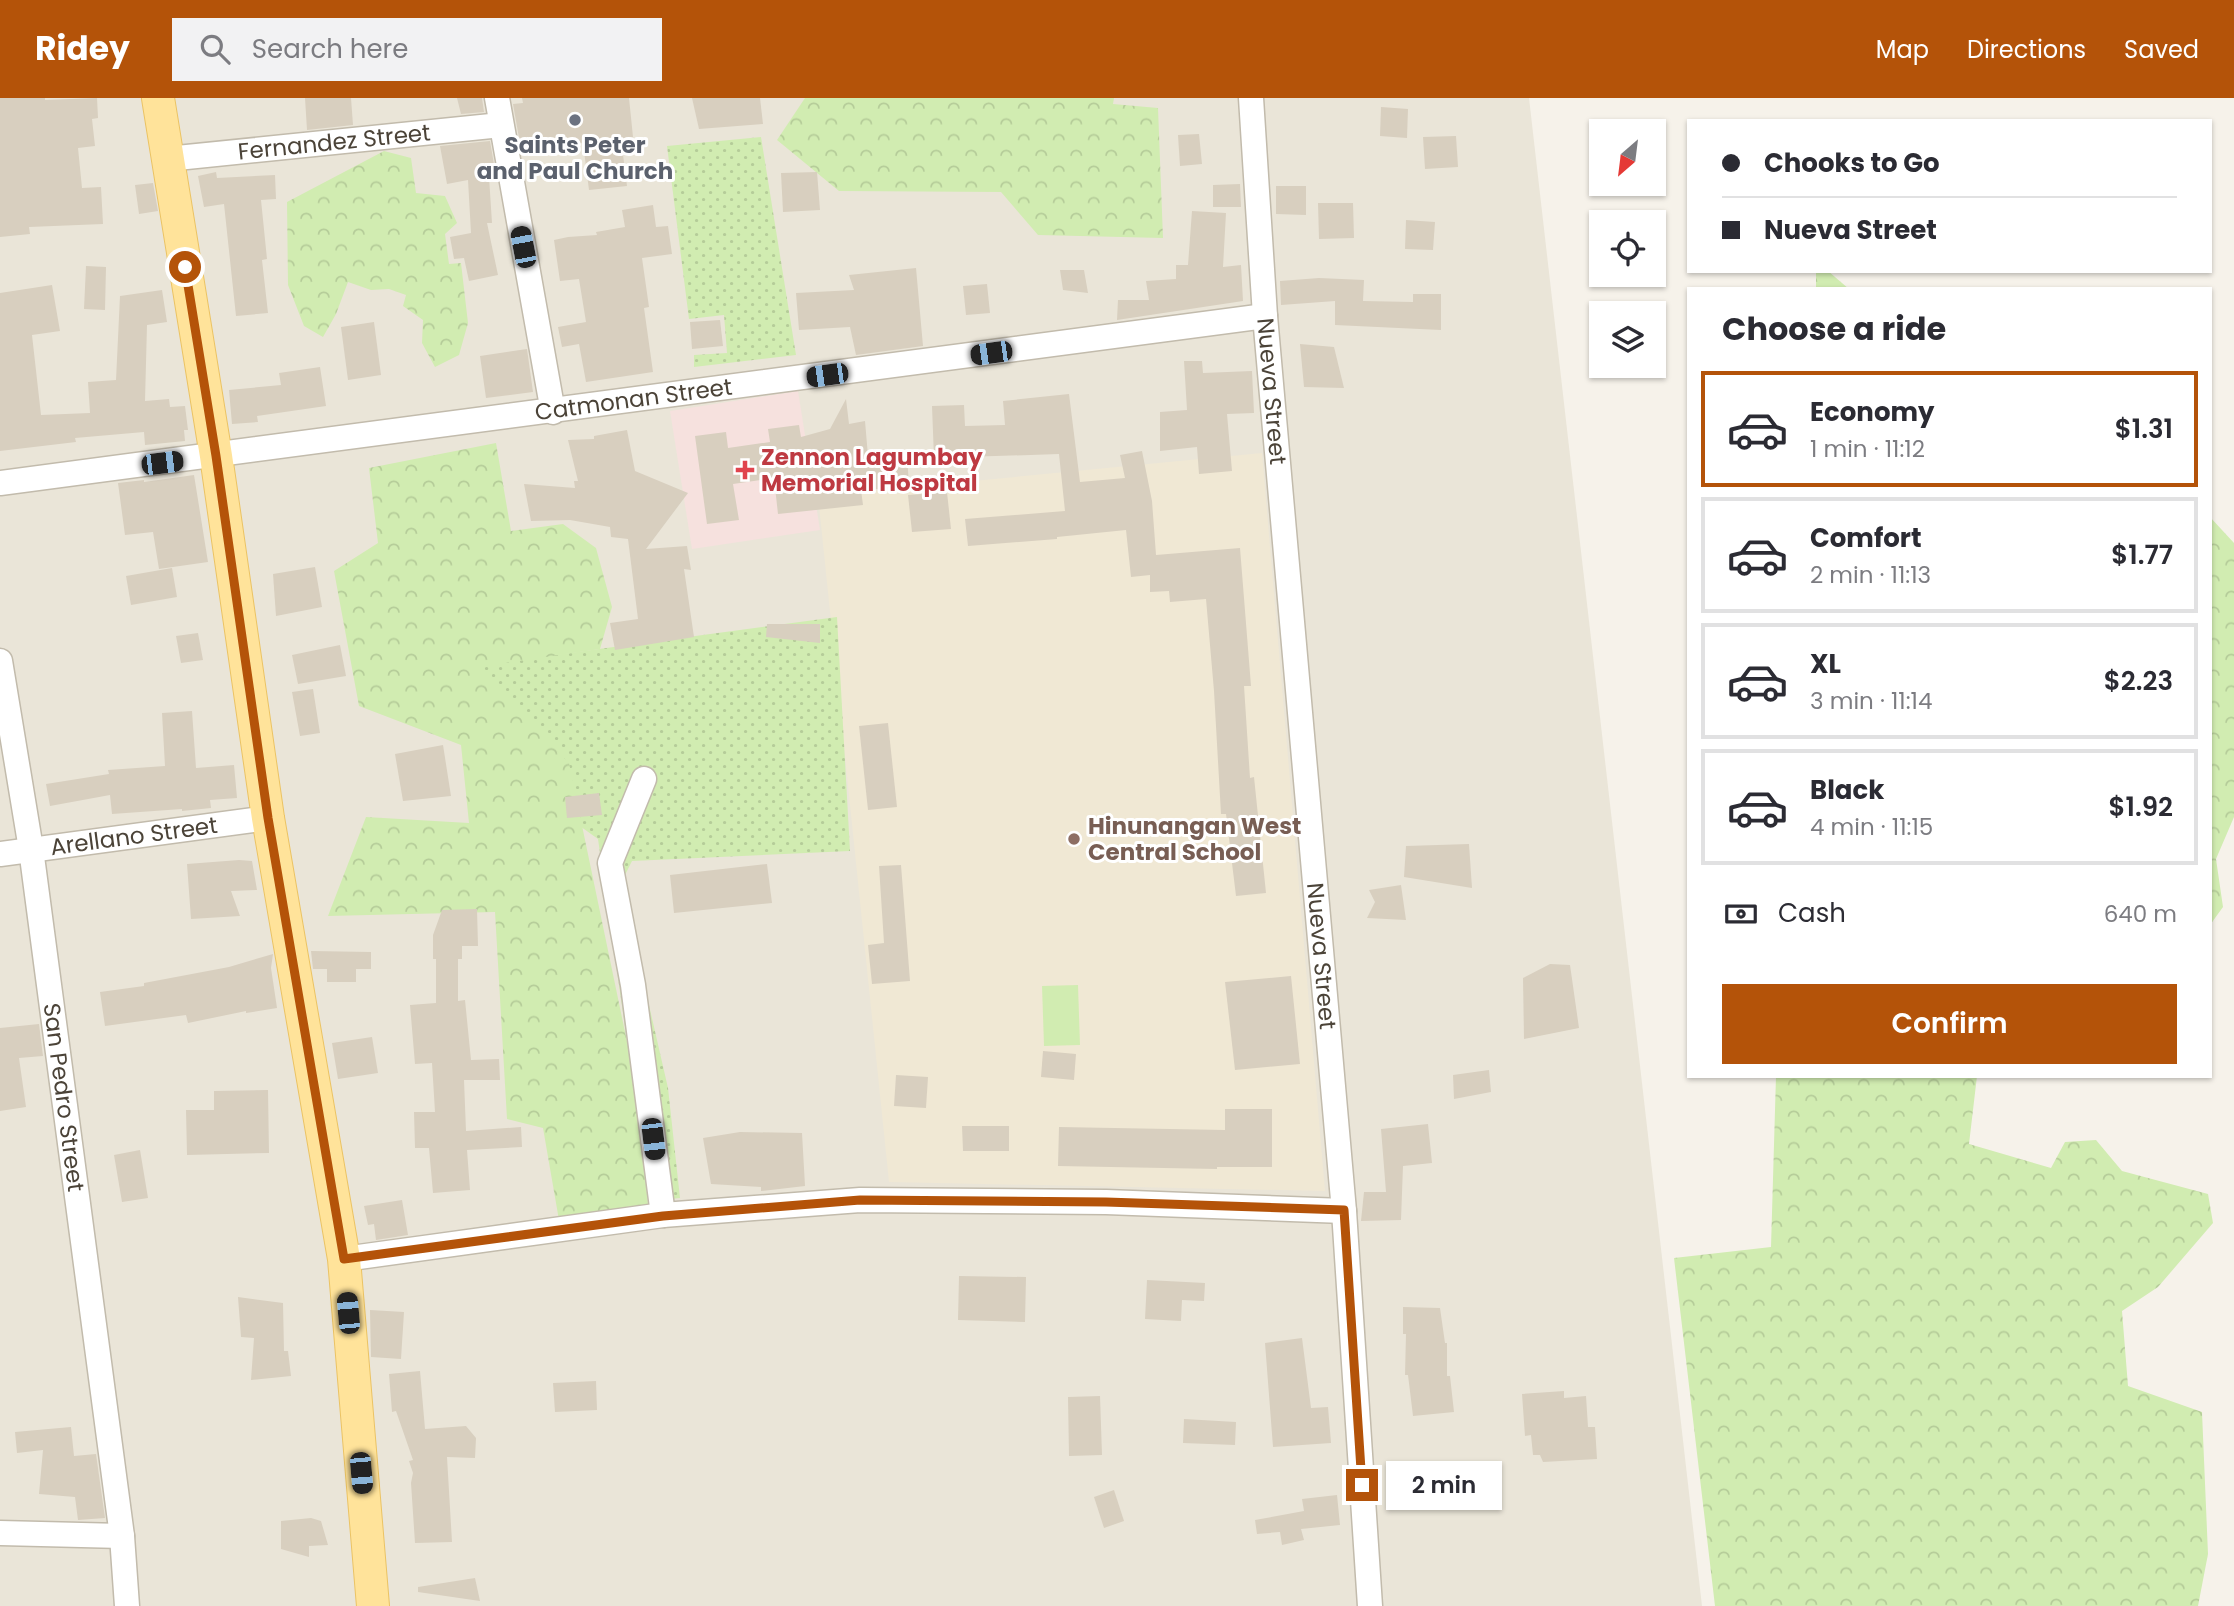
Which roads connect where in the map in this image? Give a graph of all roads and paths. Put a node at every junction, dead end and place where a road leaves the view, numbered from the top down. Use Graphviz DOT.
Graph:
graph roads {
  1 [pos="158,98"];
  2 [pos="497,98"];
  3 [pos="1251,98"];
  4 [pos="501,125"];
  5 [pos="167,159"];
  6 [pos="1265,316"];
  7 [pos="554,412"];
  8 [pos="216,456"];
  9 [pos="0,483"];
  10 [pos="0,661"];
  11 [pos="644,779"];
  12 [pos="268,818"];
  13 [pos="31,849"];
  14 [pos="0,854"];
  15 [pos="1344,1210"];
  16 [pos="663,1216"];
  17 [pos="344,1259"];
  18 [pos="0,1533"];
  19 [pos="122,1536"];
  20 [pos="127,1606"];
  21 [pos="373,1606"];
  22 [pos="1370,1606"];
  1 -- 5 [label="main road"];
  2 -- 4 [label="street"];
  3 -- 6 [label="street, Nueva Street"];
  4 -- 5 [label="street, Fernandez Street"];
  4 -- 7 [label="street"];
  5 -- 8 [label="main road"];
  6 -- 7 [label="street, Catmonan Street"];
  6 -- 15 [label="street, Nueva Street"];
  7 -- 8 [label="street, Catmonan Street"];
  8 -- 9 [label="street, Catmonan Street"];
  8 -- 12 [label="main road"];
  10 -- 13 [label="street, San Pedro Street"];
  11 -- 16 [label="street"];
  12 -- 13 [label="street, Arellano Street"];
  12 -- 17 [label="main road"];
  13 -- 14 [label="street, Arellano Street"];
  13 -- 19 [label="street, San Pedro Street"];
  15 -- 16 [label="street"];
  15 -- 22 [label="street, Nueva Street"];
  16 -- 17 [label="street"];
  17 -- 21 [label="main road"];
  18 -- 19 [label="street"];
  19 -- 20 [label="street, San Pedro Street"];
}
